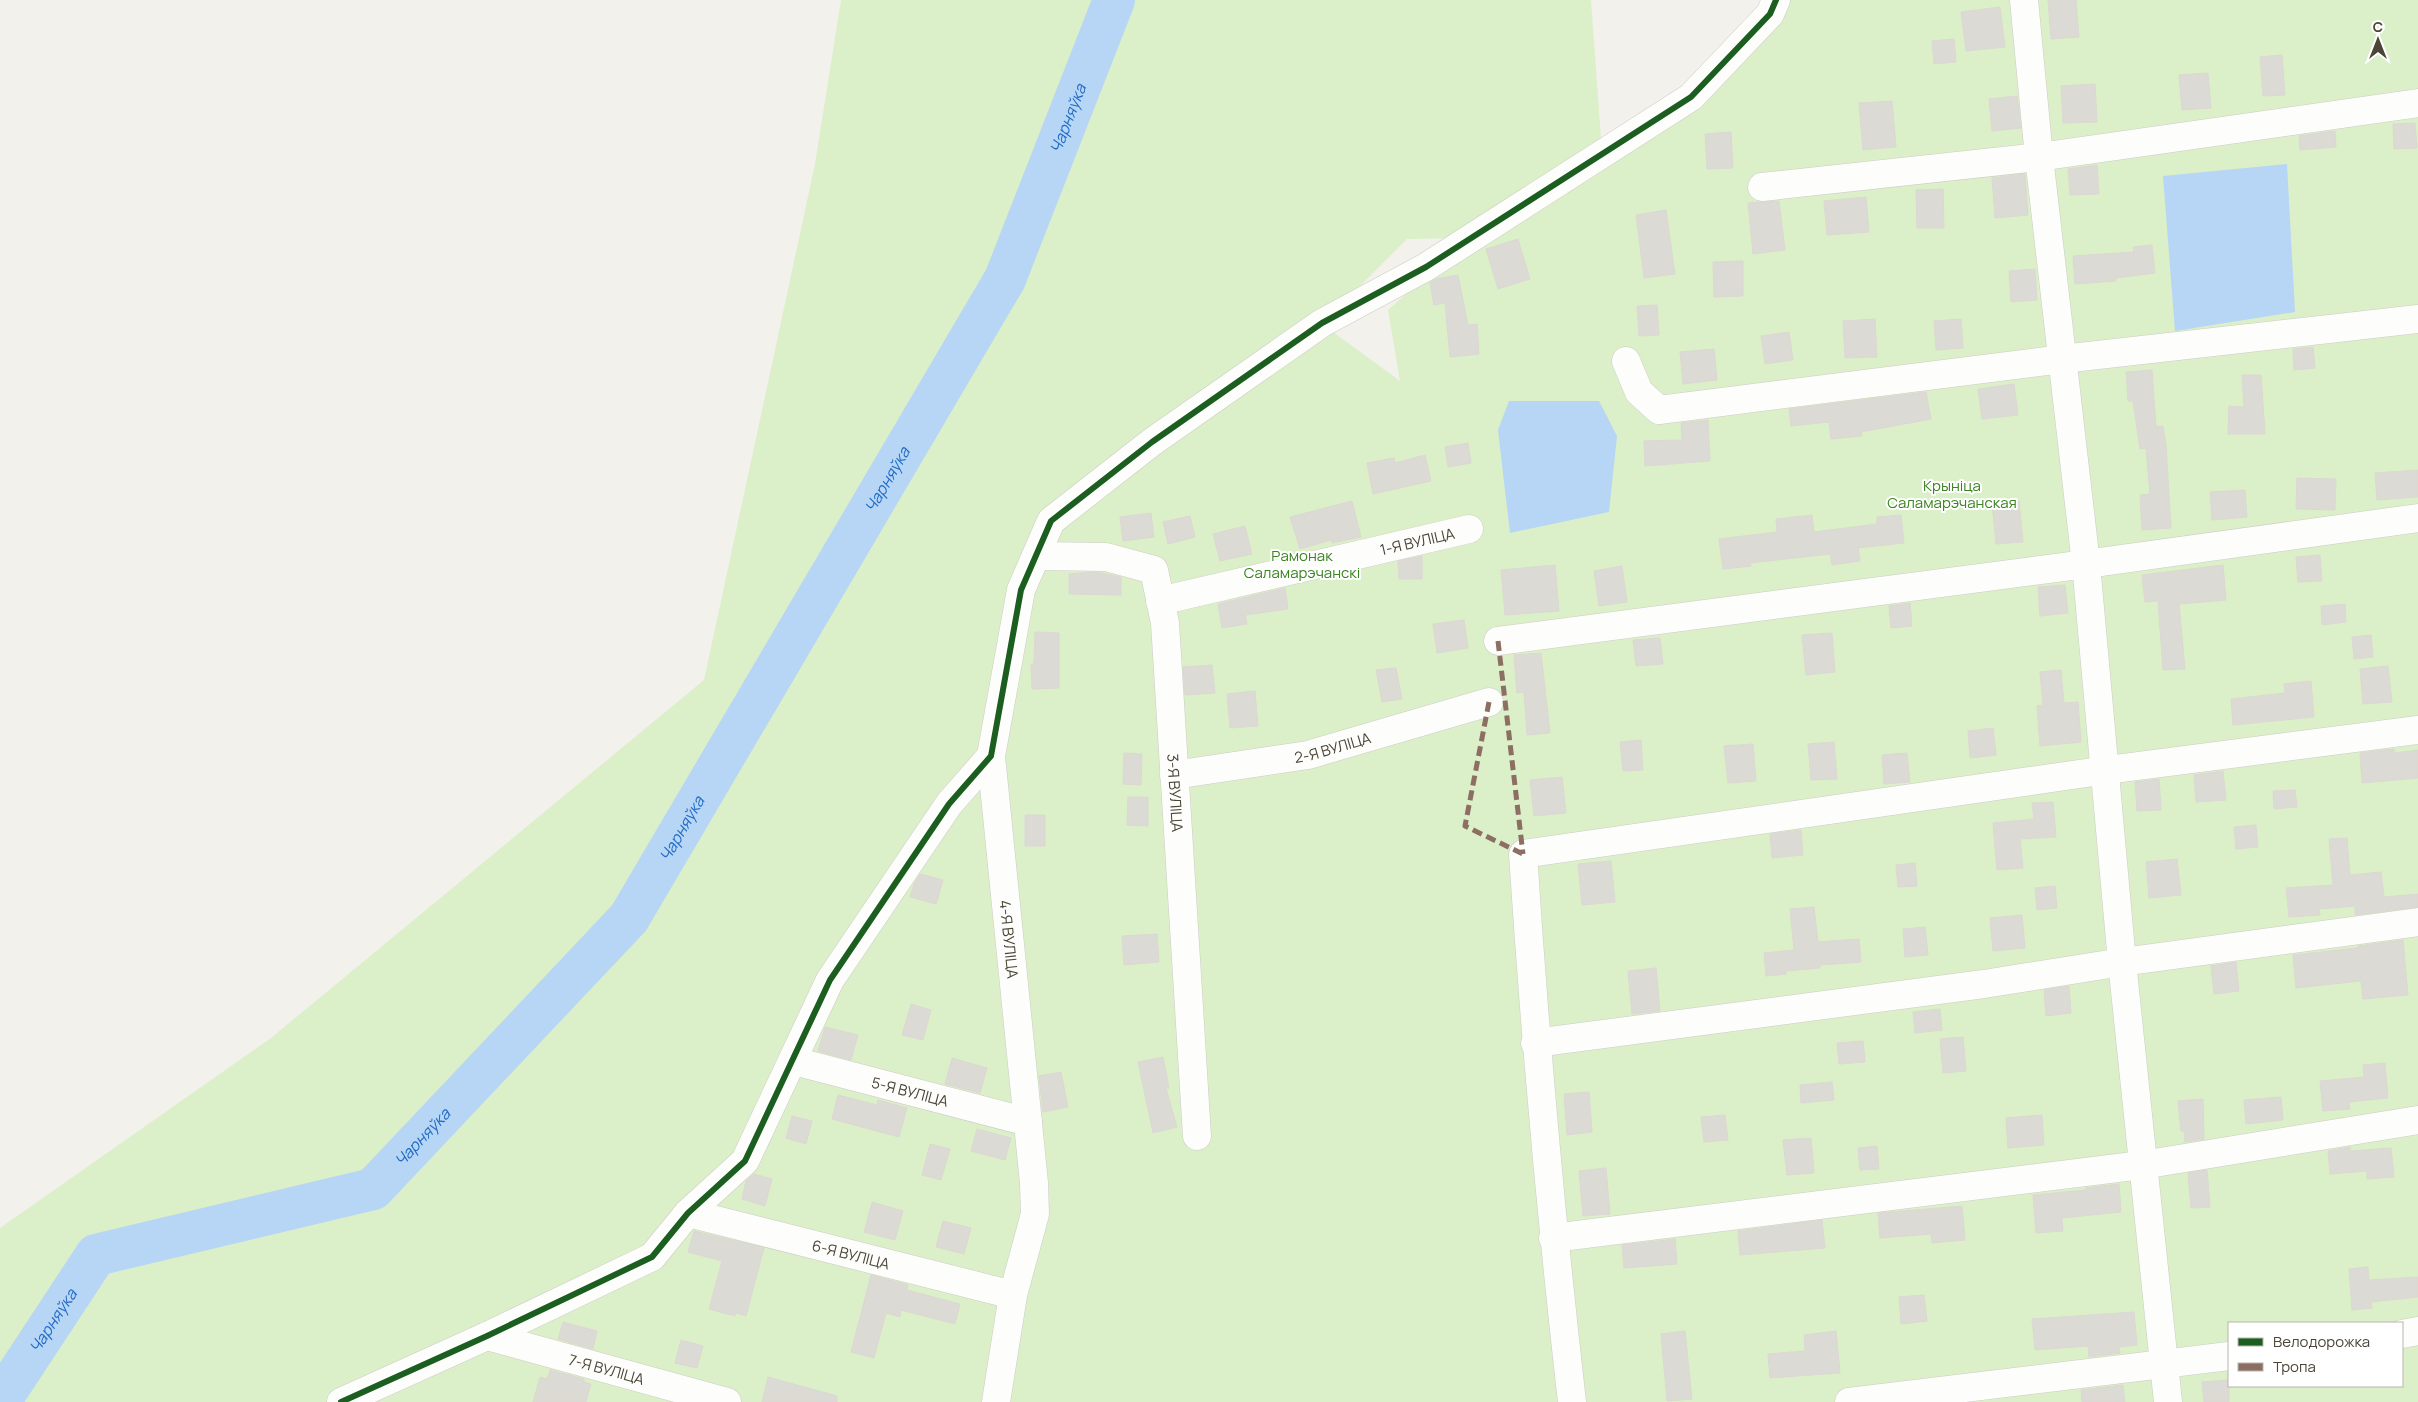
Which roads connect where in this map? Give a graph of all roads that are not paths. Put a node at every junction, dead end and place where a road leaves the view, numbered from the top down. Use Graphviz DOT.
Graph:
graph roads {
  1 [pos="1776,0"];
  2 [pos="2024,0"];
  3 [pos="2418,103"];
  4 [pos="2039,157"];
  5 [pos="1762,187"];
  6 [pos="2418,319"];
  7 [pos="2062,359"];
  8 [pos="1626,360"];
  9 [pos="2418,518"];
  10 [pos="1470,529"];
  11 [pos="1036,556"];
  12 [pos="2086,564"];
  13 [pos="1160,601"];
  14 [pos="1498,640"];
  15 [pos="1489,702"];
  16 [pos="2418,730"];
  17 [pos="991,756"];
  18 [pos="2106,770"];
  19 [pos="1174,775"];
  20 [pos="2418,922"];
  21 [pos="2122,962"];
  22 [pos="1535,1043"];
  23 [pos="794,1061"];
  24 [pos="2418,1120"];
  25 [pos="1028,1122"];
  26 [pos="1197,1136"];
  27 [pos="2142,1165"];
  28 [pos="688,1213"];
  29 [pos="1553,1238"];
  30 [pos="1014,1294"];
  31 [pos="2418,1331"];
  32 [pos="2403,1334"];
  33 [pos="487,1336"];
  34 [pos="2228,1356"];
  35 [pos="2164,1365"];
  36 [pos="342,1402"];
  37 [pos="727,1402"];
  38 [pos="996,1402"];
  39 [pos="1572,1402"];
  40 [pos="1850,1402"];
  41 [pos="2168,1402"];
  1 -- 11 [label="street"];
  2 -- 4 [label="street"];
  3 -- 4 [label="street"];
  4 -- 5 [label="street"];
  4 -- 7 [label="street"];
  6 -- 7 [label="street"];
  7 -- 8 [label="street"];
  7 -- 12 [label="street"];
  9 -- 12 [label="street"];
  10 -- 13 [label="street, 1-Я ВУЛІЦА"];
  11 -- 13 [label="street, 3-Я ВУЛІЦА"];
  11 -- 17 [label="street"];
  12 -- 14 [label="street"];
  12 -- 18 [label="street"];
  13 -- 19 [label="street, 3-Я ВУЛІЦА"];
  15 -- 19 [label="street, 2-Я ВУЛІЦА"];
  16 -- 18 [label="street"];
  17 -- 23 [label="street"];
  17 -- 25 [label="street, 4-Я ВУЛІЦА"];
  18 -- 21 [label="street"];
  18 -- 22 [label="street"];
  19 -- 26 [label="street, 3-Я ВУЛІЦА"];
  20 -- 21 [label="street"];
  21 -- 22 [label="street"];
  21 -- 27 [label="street"];
  22 -- 29 [label="street"];
  23 -- 25 [label="street, 5-Я ВУЛІЦА"];
  23 -- 28 [label="street"];
  24 -- 27 [label="street"];
  25 -- 30 [label="street, 4-Я ВУЛІЦА"];
  27 -- 29 [label="street"];
  27 -- 35 [label="street"];
  28 -- 30 [label="street, 6-Я ВУЛІЦА"];
  28 -- 33 [label="street"];
  29 -- 39 [label="street"];
  30 -- 38 [label="street, 4-Я ВУЛІЦА"];
  31 -- 32 [label="street"];
  33 -- 36 [label="street"];
  33 -- 37 [label="street, 7-Я ВУЛІЦА"];
  34 -- 35 [label="street"];
  35 -- 40 [label="street"];
  35 -- 41 [label="street"];
}
